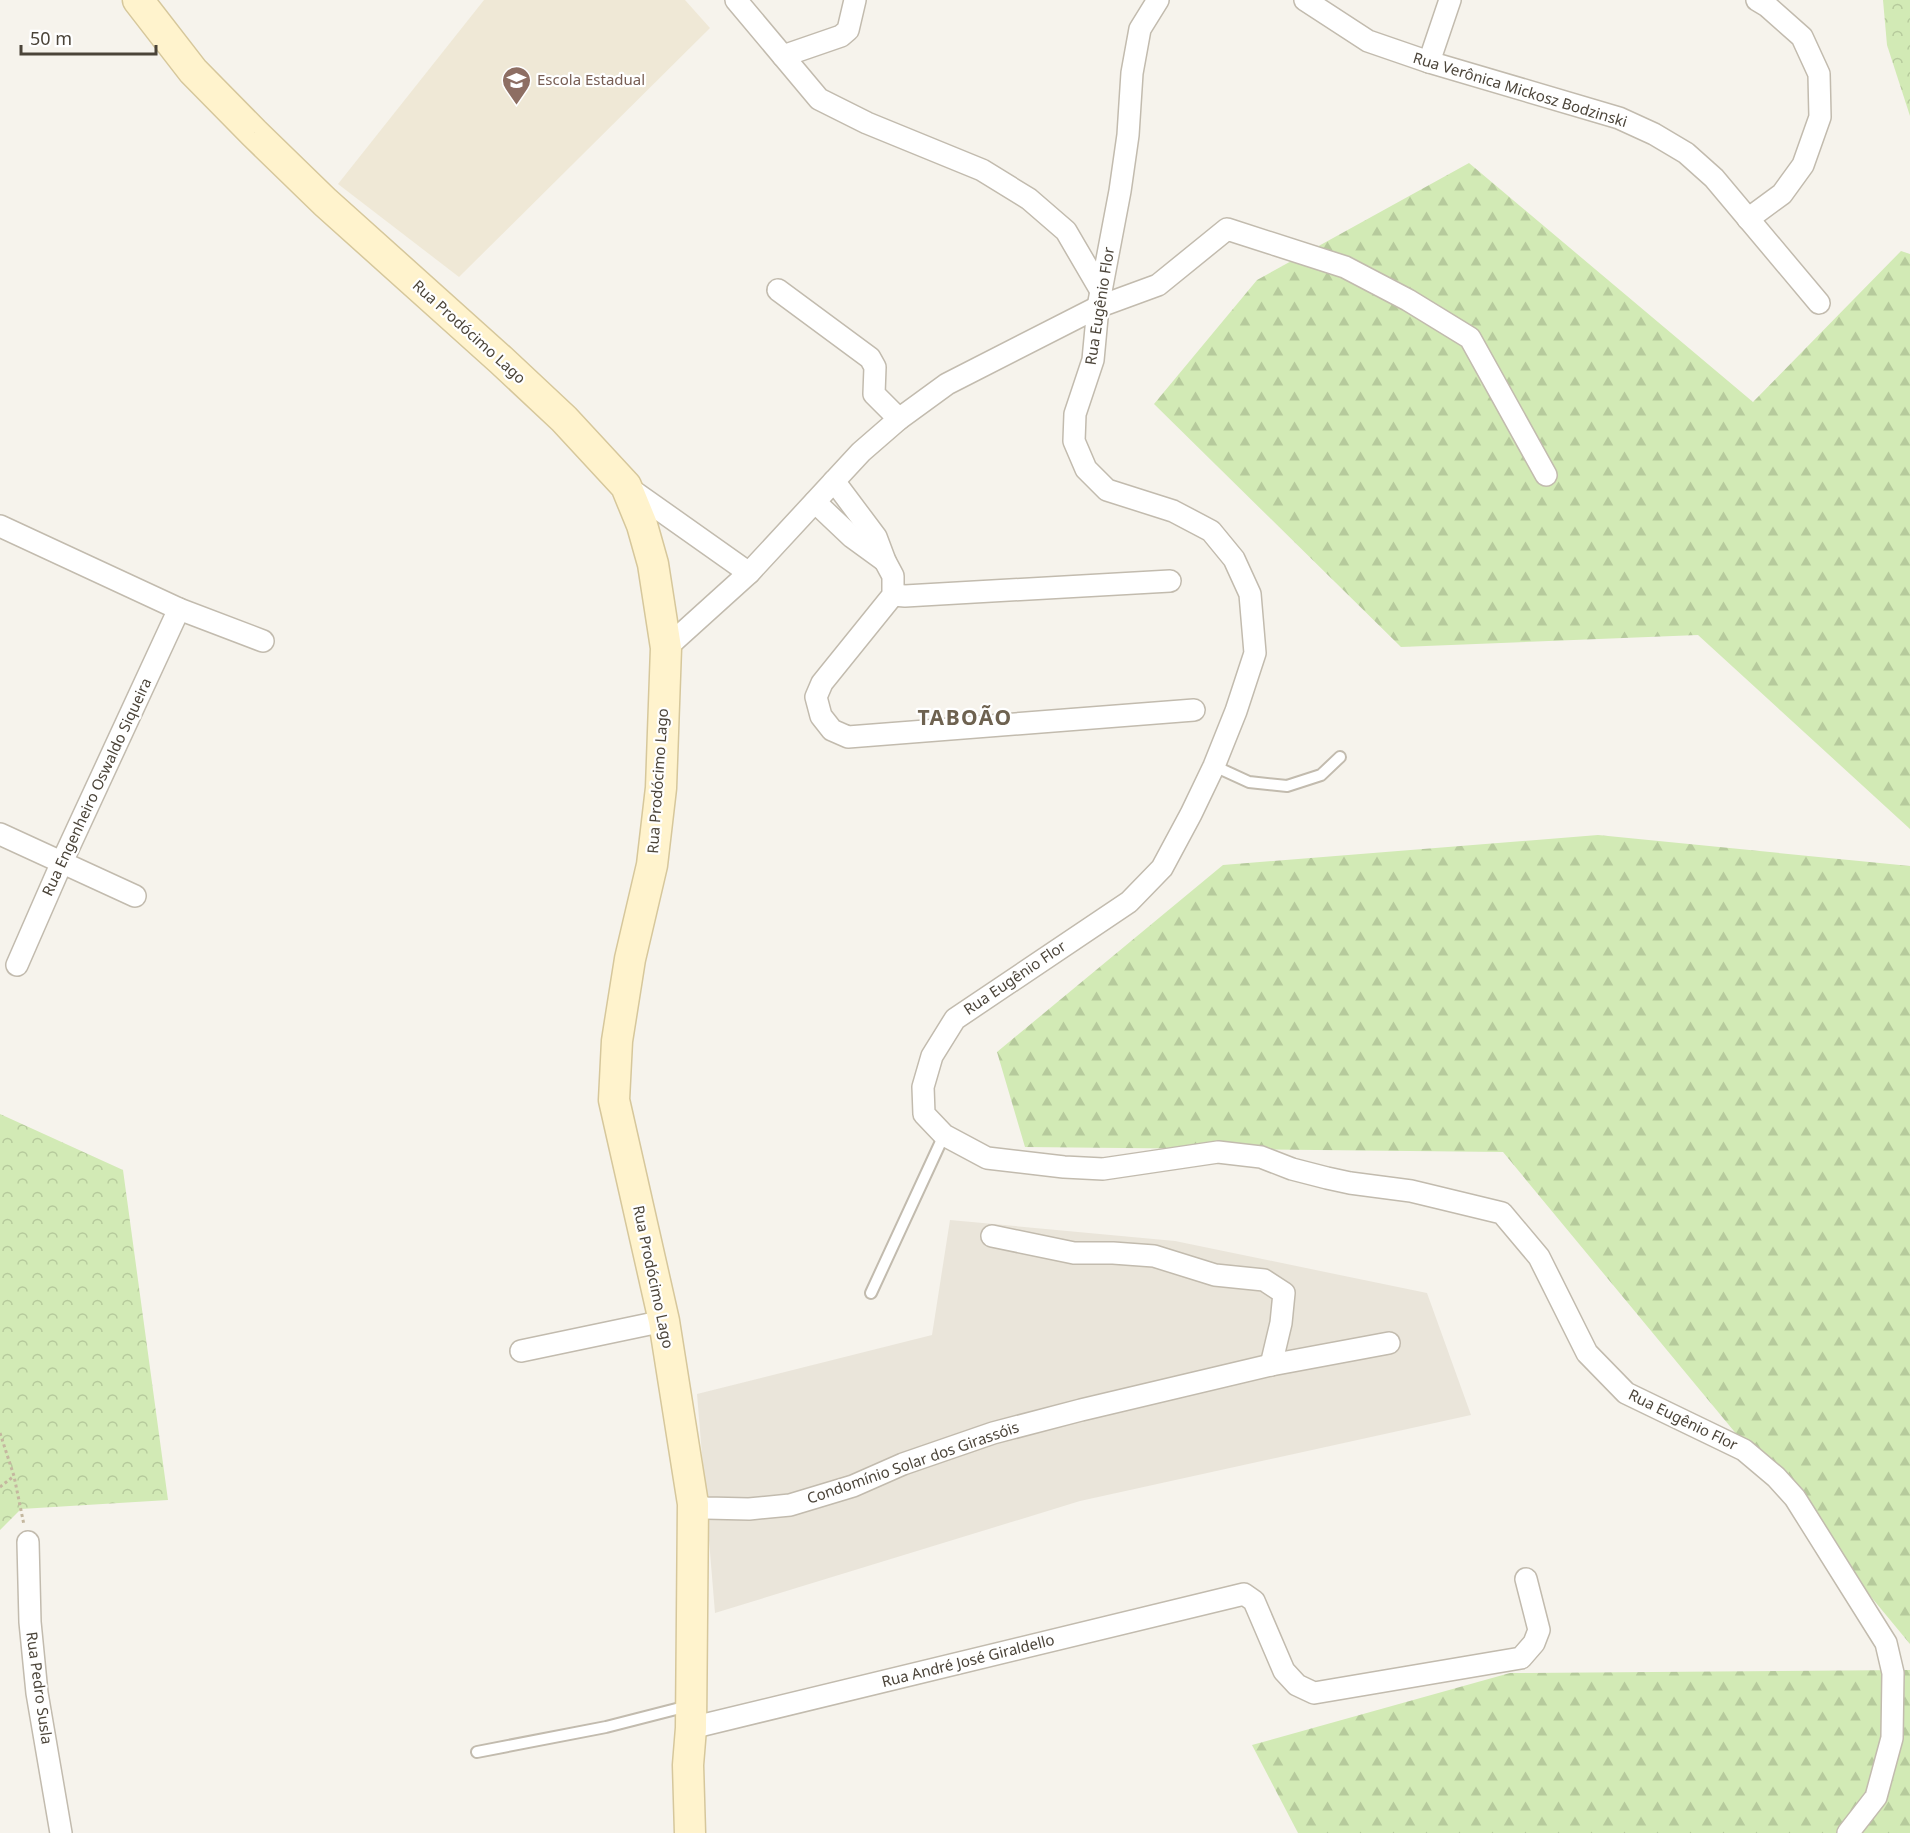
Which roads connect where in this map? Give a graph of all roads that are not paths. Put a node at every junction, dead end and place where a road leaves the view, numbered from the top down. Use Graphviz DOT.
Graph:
graph roads {
  1 [pos="138,0"];
  2 [pos="736,0"];
  3 [pos="855,0"];
  4 [pos="1158,0"];
  5 [pos="1305,0"];
  6 [pos="1450,0"];
  7 [pos="1757,0"];
  8 [pos="783,56"];
  9 [pos="1429,62"];
  10 [pos="1748,219"];
  11 [pos="778,290"];
  12 [pos="1099,299"];
  13 [pos="1819,303"];
  14 [pos="899,419"];
  15 [pos="1546,475"];
  16 [pos="834,481"];
  17 [pos="626,486"];
  18 [pos="815,502"];
  19 [pos="0,526"];
  20 [pos="859,530"];
  21 [pos="749,573"];
  22 [pos="1170,581"];
  23 [pos="893,594"];
  24 [pos="179,609"];
  25 [pos="263,641"];
  26 [pos="666,648"];
  27 [pos="1194,710"];
  28 [pos="1340,757"];
  29 [pos="1214,766"];
  30 [pos="0,834"];
  31 [pos="62,862"];
  32 [pos="135,896"];
  33 [pos="17,965"];
  34 [pos="944,1135"];
  35 [pos="992,1236"];
  36 [pos="871,1293"];
  37 [pos="664,1321"];
  38 [pos="1389,1343"];
  39 [pos="521,1351"];
  40 [pos="1271,1365"];
  41 [pos="693,1504"];
  42 [pos="28,1542"];
  43 [pos="1526,1580"];
  44 [pos="691,1717"];
  45 [pos="477,1752"];
  46 [pos="62,1833"];
  47 [pos="690,1833"];
  48 [pos="1848,1833"];
  1 -- 17 [label="main road, Rua Prodócimo Lago"];
  2 -- 8 [label="street"];
  3 -- 8 [label="street"];
  4 -- 12 [label="street, Rua Eugênio Flor"];
  5 -- 9 [label="street, Rua Verônica Mickosz Bodzinski"];
  6 -- 9 [label="street"];
  7 -- 10 [label="street"];
  8 -- 12 [label="street"];
  9 -- 10 [label="street, Rua Verônica Mickosz Bodzinski"];
  10 -- 13 [label="street, Rua Verônica Mickosz Bodzinski"];
  11 -- 14 [label="street"];
  12 -- 14 [label="street"];
  12 -- 15 [label="street"];
  12 -- 29 [label="street, Rua Eugênio Flor"];
  14 -- 16 [label="street"];
  16 -- 18 [label="street"];
  16 -- 20 [label="street"];
  17 -- 21 [label="street"];
  17 -- 26 [label="main road, Rua Prodócimo Lago"];
  18 -- 20 [label="street"];
  18 -- 21 [label="street"];
  19 -- 24 [label="street"];
  20 -- 23 [label="street"];
  21 -- 26 [label="street"];
  22 -- 23 [label="street"];
  23 -- 27 [label="street"];
  24 -- 25 [label="street"];
  24 -- 31 [label="street, Rua Engenheiro Oswaldo Siqueira"];
  26 -- 37 [label="main road, Rua Prodócimo Lago"];
  28 -- 29 [label="lane"];
  29 -- 34 [label="street, Rua Eugênio Flor"];
  30 -- 31 [label="street"];
  31 -- 32 [label="street"];
  31 -- 33 [label="street, Rua Engenheiro Oswaldo Siqueira"];
  34 -- 36 [label="lane"];
  34 -- 48 [label="street, Rua Eugênio Flor"];
  35 -- 40 [label="street"];
  37 -- 39 [label="street"];
  37 -- 41 [label="main road, Rua Prodócimo Lago"];
  38 -- 40 [label="street, Condomínio Solar dos Girassóis"];
  40 -- 41 [label="street, Condomínio Solar dos Girassóis"];
  41 -- 44 [label="main road, Rua Prodócimo Lago"];
  42 -- 46 [label="street, Rua Pedro Susla"];
  43 -- 44 [label="street, Rua André José Giraldello"];
  44 -- 45 [label="lane"];
  44 -- 47 [label="main road, Rua Prodócimo Lago"];
}
